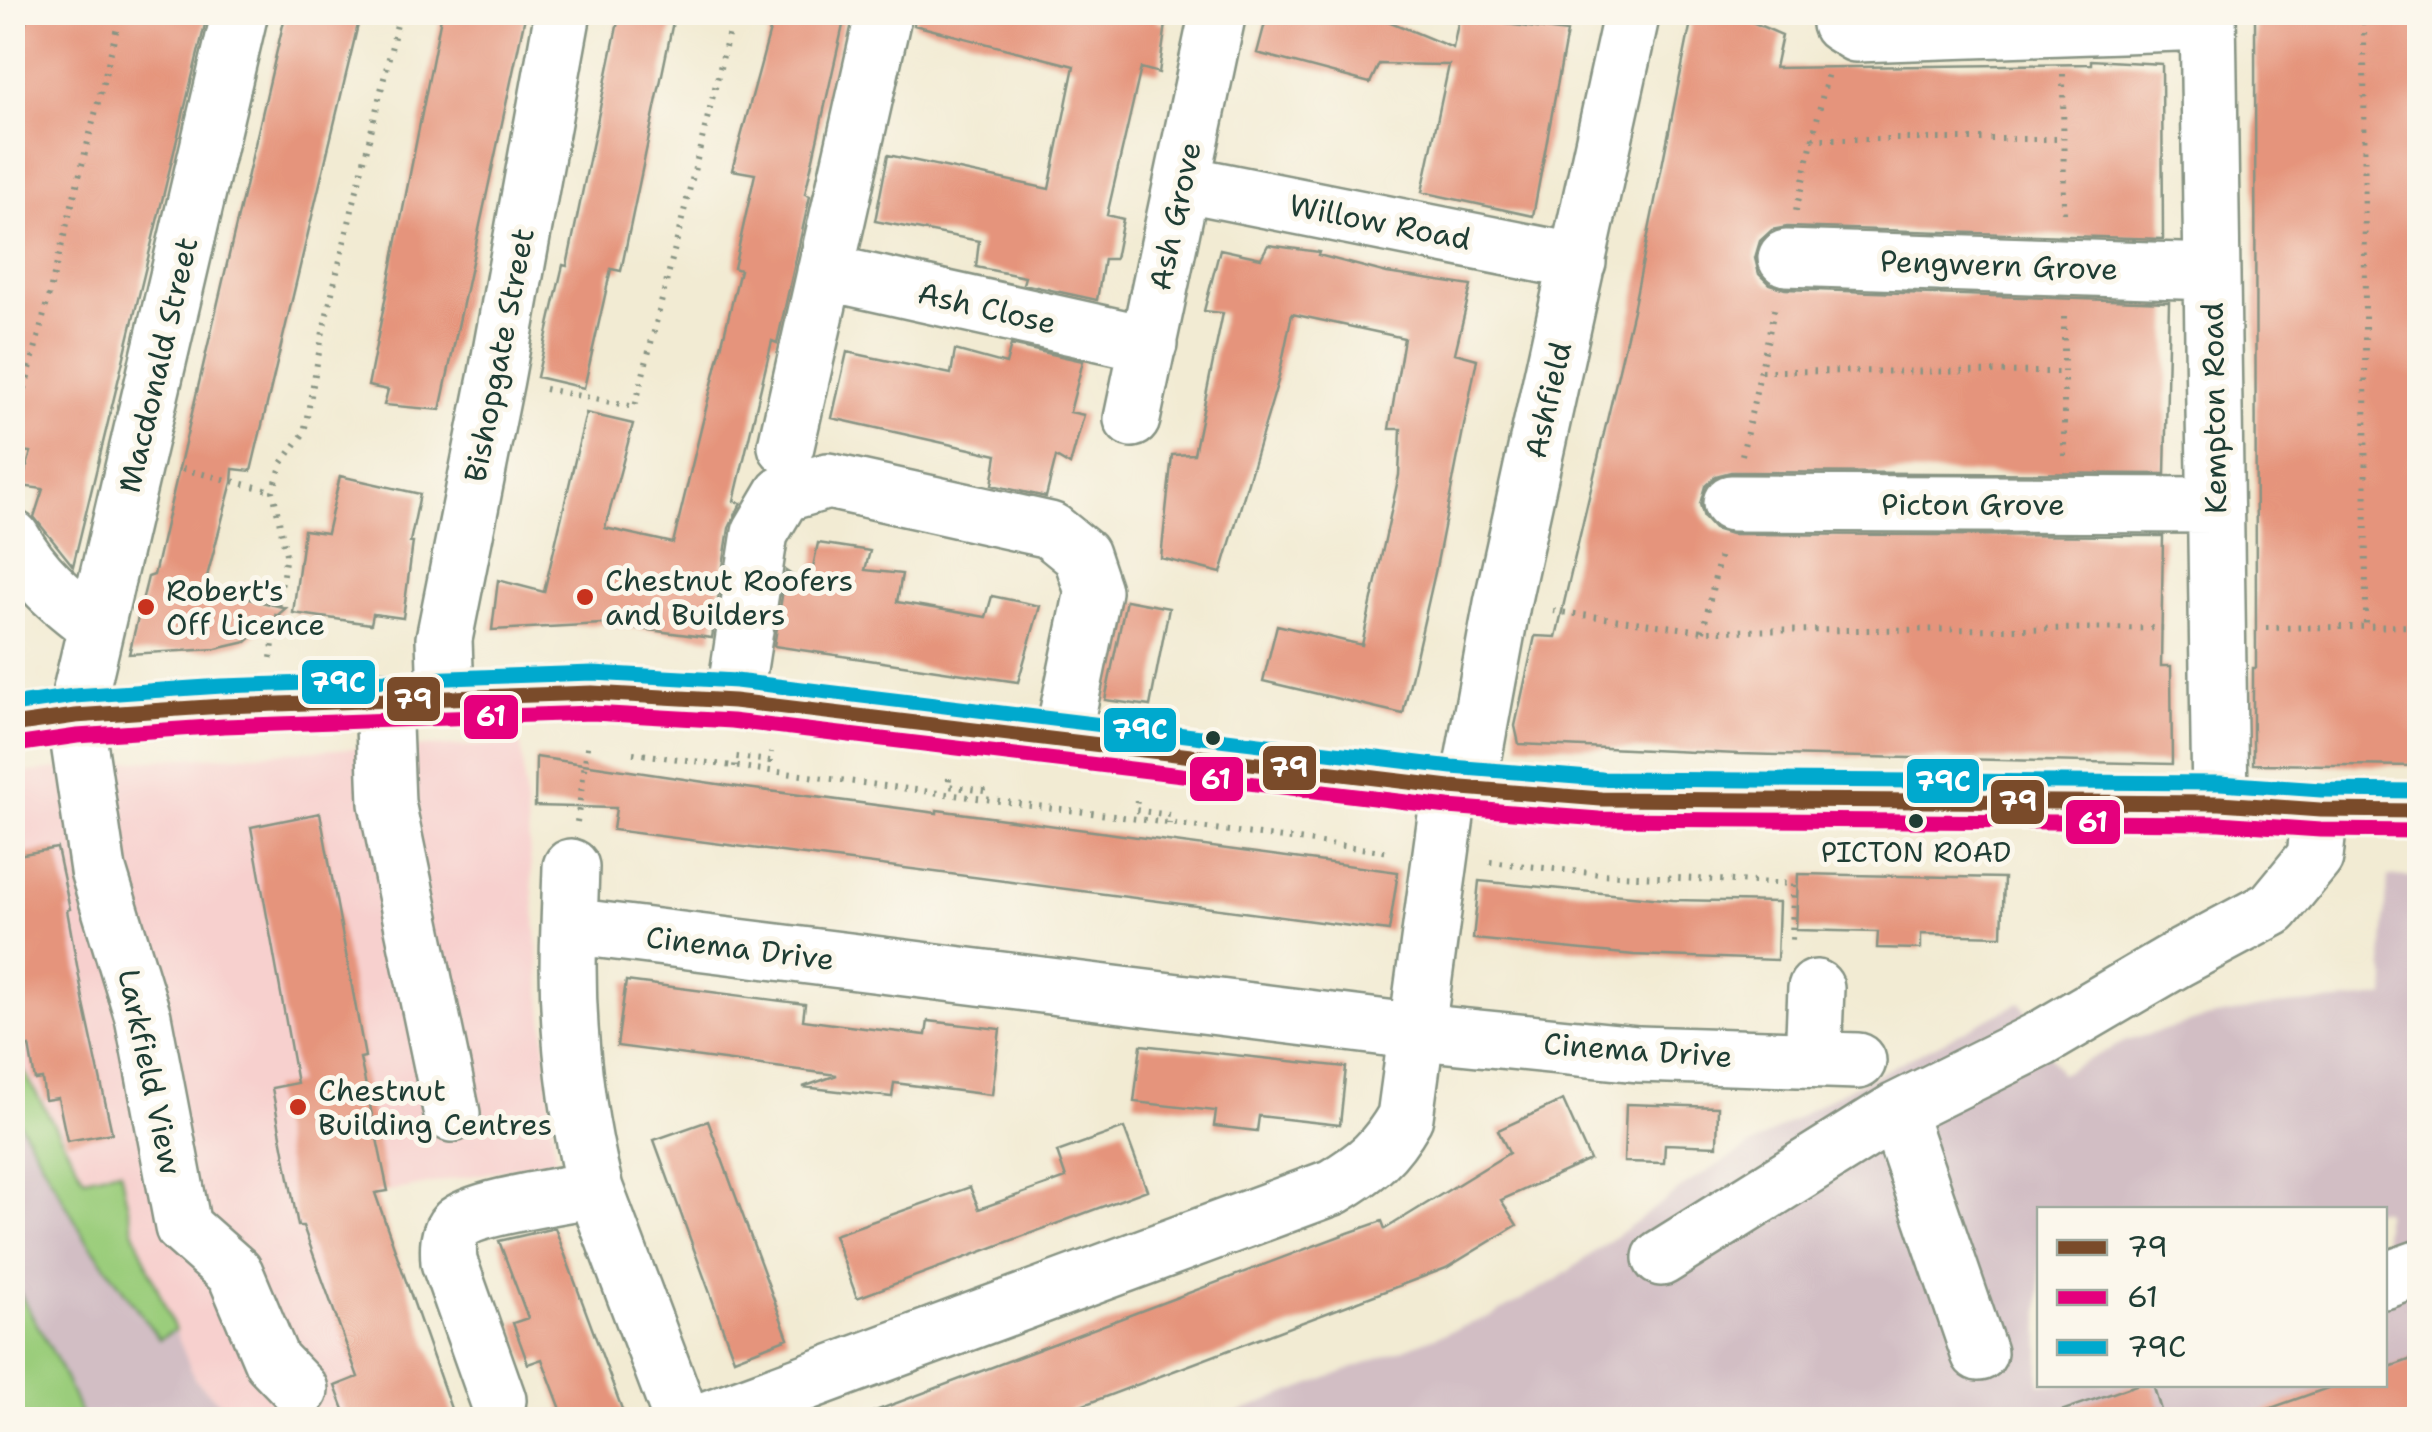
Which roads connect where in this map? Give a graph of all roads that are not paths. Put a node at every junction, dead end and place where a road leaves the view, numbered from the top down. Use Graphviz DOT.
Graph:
graph roads {
  1 [pos="240,12"];
  2 [pos="563,12"];
  3 [pos="884,12"];
  4 [pos="1218,12"];
  5 [pos="1632,12"];
  6 [pos="2208,17"];
  7 [pos="1840,24"];
  8 [pos="1182,182"];
  9 [pos="1786,258"];
  10 [pos="1578,262"];
  11 [pos="825,272"];
  12 [pos="2212,272"];
  13 [pos="1148,344"];
  14 [pos="1132,419"];
  15 [pos="786,446"];
  16 [pos="1731,503"];
  17 [pos="2215,506"];
  18 [pos="12,538"];
  19 [pos="96,626"];
  20 [pos="446,698"];
  21 [pos="383,699"];
  22 [pos="734,701"];
  23 [pos="74,716"];
  24 [pos="12,725"];
  25 [pos="1062,740"];
  26 [pos="1459,787"];
  27 [pos="2220,804"];
  28 [pos="2320,810"];
  29 [pos="2420,811"];
  30 [pos="571,868"];
  31 [pos="569,926"];
  32 [pos="1816,988"];
  33 [pos="1419,1032"];
  34 [pos="1896,1111"];
  35 [pos="452,1114"];
  36 [pos="595,1188"];
  37 [pos="1660,1258"];
  38 [pos="2420,1268"];
  39 [pos="2387,1279"];
  40 [pos="1979,1353"];
  41 [pos="300,1390"];
  42 [pos="498,1400"];
  43 [pos="682,1420"];
  44 [pos="705,1420"];
  1 -- 19 [label="street, Macdonald Street"];
  2 -- 20 [label="street, Bishopgate Street"];
  3 -- 11 [label="street"];
  4 -- 8 [label="street, Ash Grove"];
  5 -- 10 [label="street, Ashfield"];
  6 -- 7 [label="street"];
  6 -- 12 [label="street, Kempton Road"];
  8 -- 10 [label="street, Willow Road"];
  8 -- 13 [label="street, Ash Grove"];
  9 -- 12 [label="street, Pengwern Grove"];
  10 -- 26 [label="street, Ashfield"];
  11 -- 13 [label="street, Ash Close"];
  11 -- 15 [label="street"];
  12 -- 17 [label="street, Kempton Road"];
  13 -- 14 [label="street, Ash Grove"];
  16 -- 17 [label="street, Picton Grove"];
  17 -- 27 [label="street, Kempton Road"];
  18 -- 19 [label="street"];
  19 -- 23 [label="street, Macdonald Street"];
  20 -- 21 [label="street"];
  20 -- 22 [label="street"];
  21 -- 23 [label="street"];
  21 -- 35 [label="street"];
  22 -- 25 [label="street"];
  22 -- 25 [label="street"];
  23 -- 24 [label="street"];
  23 -- 41 [label="street, Larkfield View"];
  25 -- 26 [label="street"];
  26 -- 27 [label="street"];
  26 -- 33 [label="street"];
  27 -- 28 [label="street"];
  28 -- 29 [label="street"];
  28 -- 34 [label="street"];
  30 -- 31 [label="street"];
  31 -- 33 [label="street, Cinema Drive"];
  31 -- 36 [label="street"];
  32 -- 33 [label="street, Cinema Drive"];
  33 -- 44 [label="street"];
  34 -- 37 [label="street"];
  34 -- 40 [label="street"];
  36 -- 42 [label="street"];
  36 -- 43 [label="street"];
  38 -- 39 [label="street"];
}
